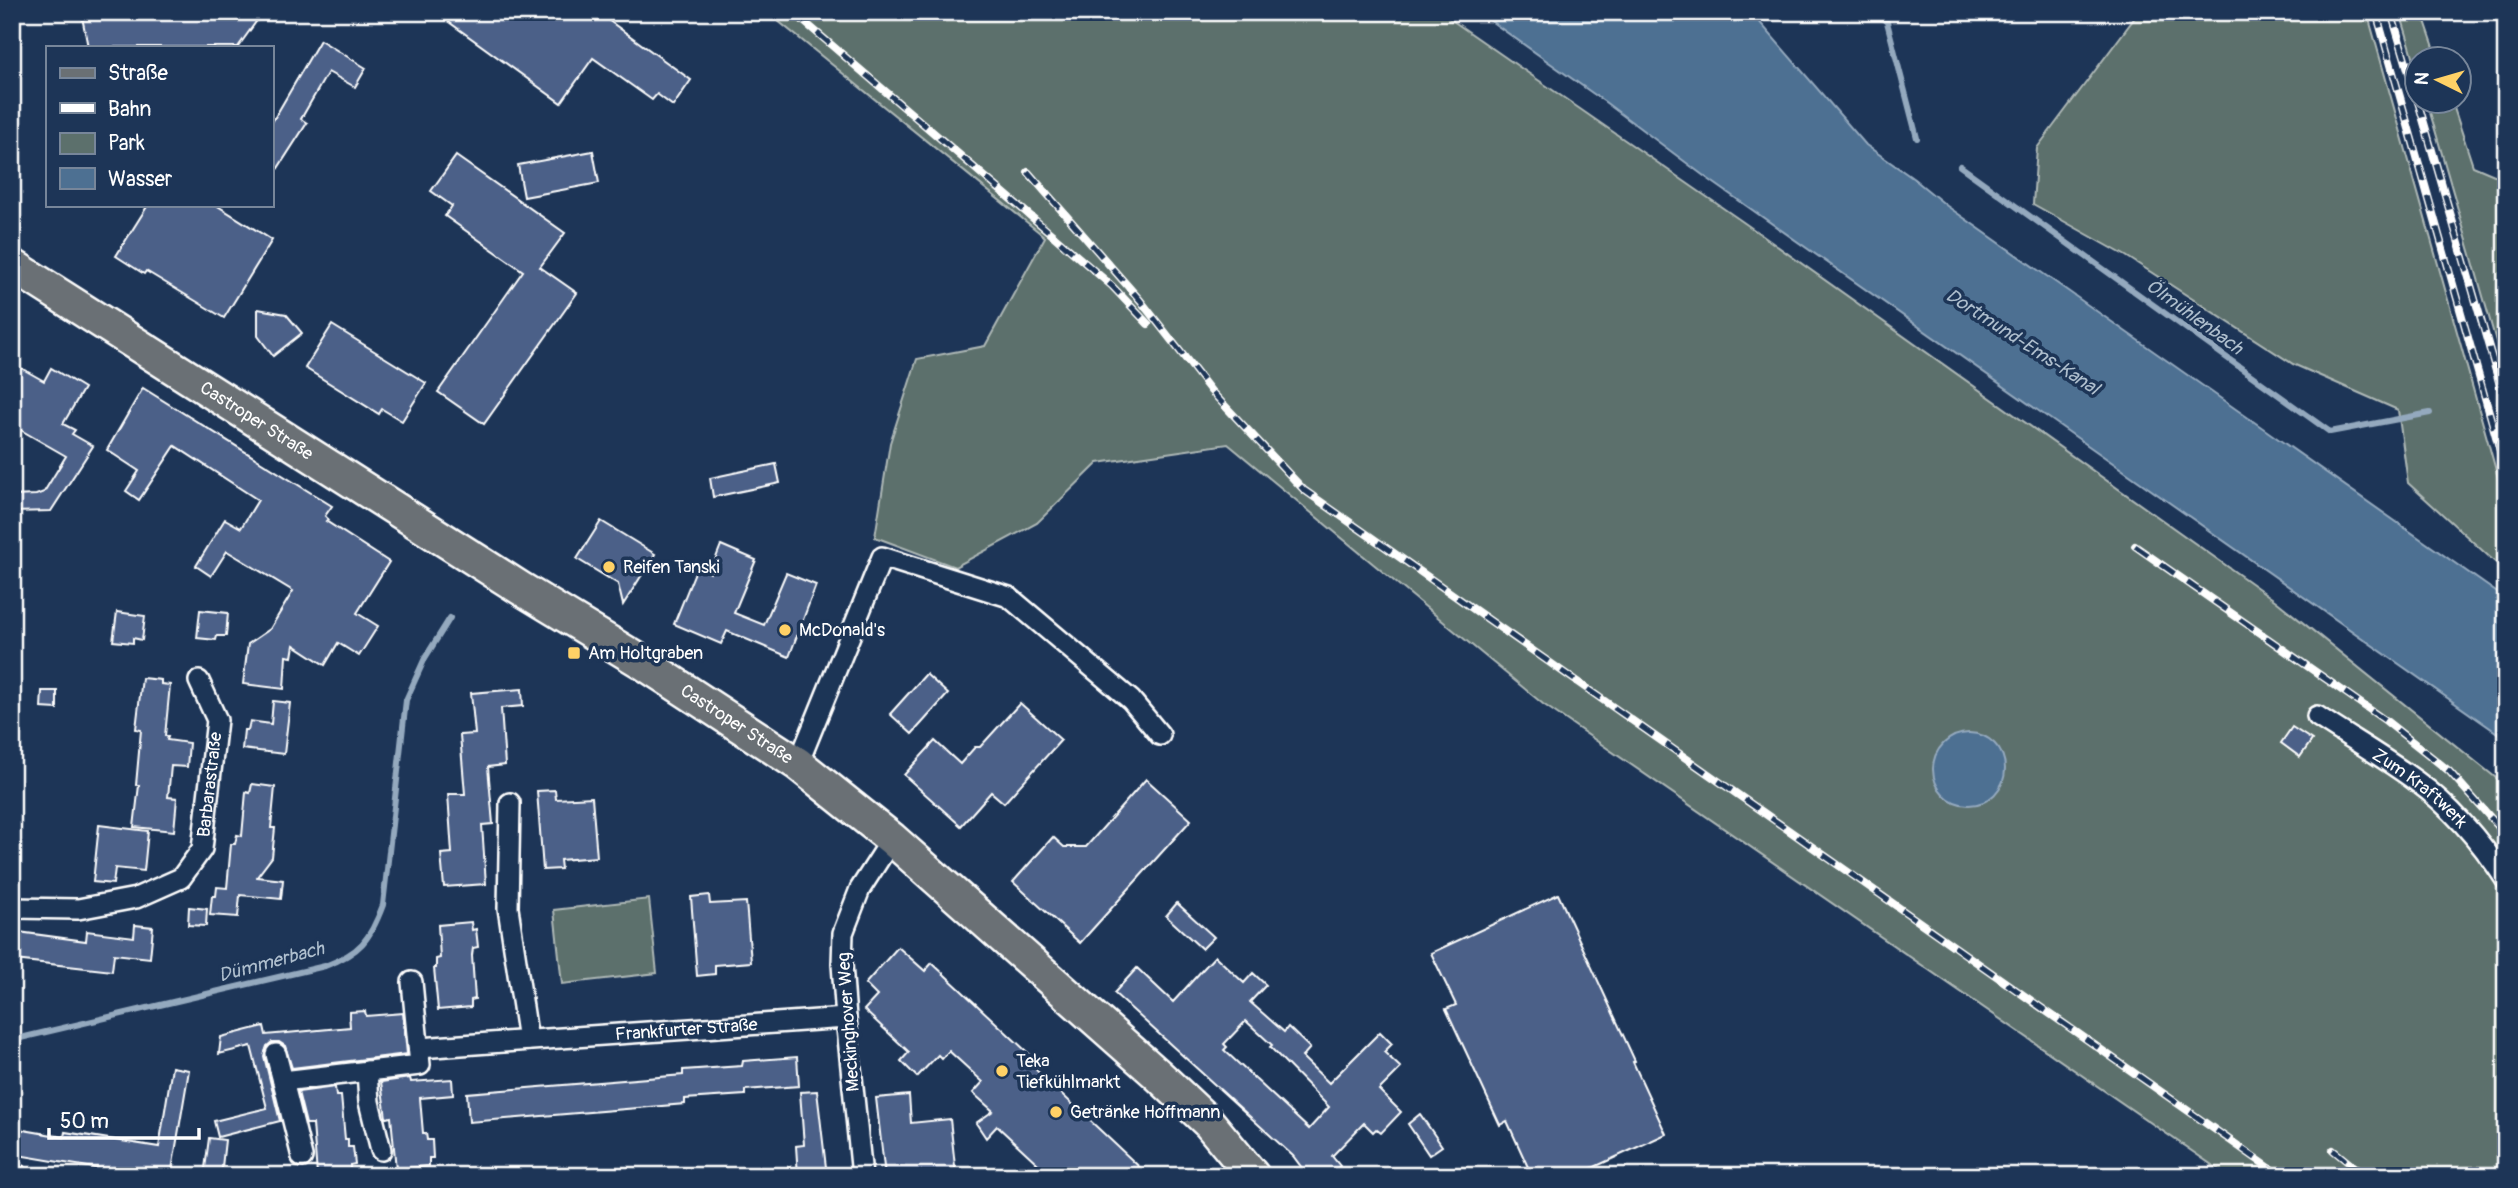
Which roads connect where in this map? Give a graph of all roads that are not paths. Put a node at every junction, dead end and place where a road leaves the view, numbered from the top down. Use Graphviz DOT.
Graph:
graph roads {
  1 [pos="12,265"];
  2 [pos="199,681"];
  3 [pos="2317,716"];
  4 [pos="1160,735"];
  5 [pos="798,764"];
  6 [pos="510,803"];
  7 [pos="892,839"];
  8 [pos="2506,880"];
  9 [pos="12,908"];
  10 [pos="412,982"];
  11 [pos="846,1018"];
  12 [pos="528,1040"];
  13 [pos="419,1048"];
  14 [pos="276,1054"];
  15 [pos="367,1071"];
  16 [pos="283,1081"];
  17 [pos="381,1150"];
  18 [pos="302,1157"];
  19 [pos="12,1175"];
  20 [pos="19,1176"];
  21 [pos="862,1176"];
  22 [pos="1253,1176"];
  1 -- 5 [label="main road, Castroper Straße"];
  2 -- 9 [label="street, Barbarastraße"];
  3 -- 8 [label="street, Zum Kraftwerk"];
  4 -- 5 [label="street"];
  5 -- 7 [label="main road, Castroper Straße"];
  6 -- 12 [label="street"];
  7 -- 11 [label="street, Meckinghover Weg"];
  7 -- 22 [label="main road, Castroper Straße"];
  10 -- 13 [label="street"];
  11 -- 12 [label="street, Frankfurter Straße"];
  11 -- 21 [label="street, Meckinghover Weg"];
  12 -- 13 [label="street, Frankfurter Straße"];
  13 -- 15 [label="street"];
  14 -- 16 [label="street"];
  15 -- 16 [label="street"];
  15 -- 17 [label="street"];
  16 -- 18 [label="street"];
  19 -- 20 [label="street"];
}
